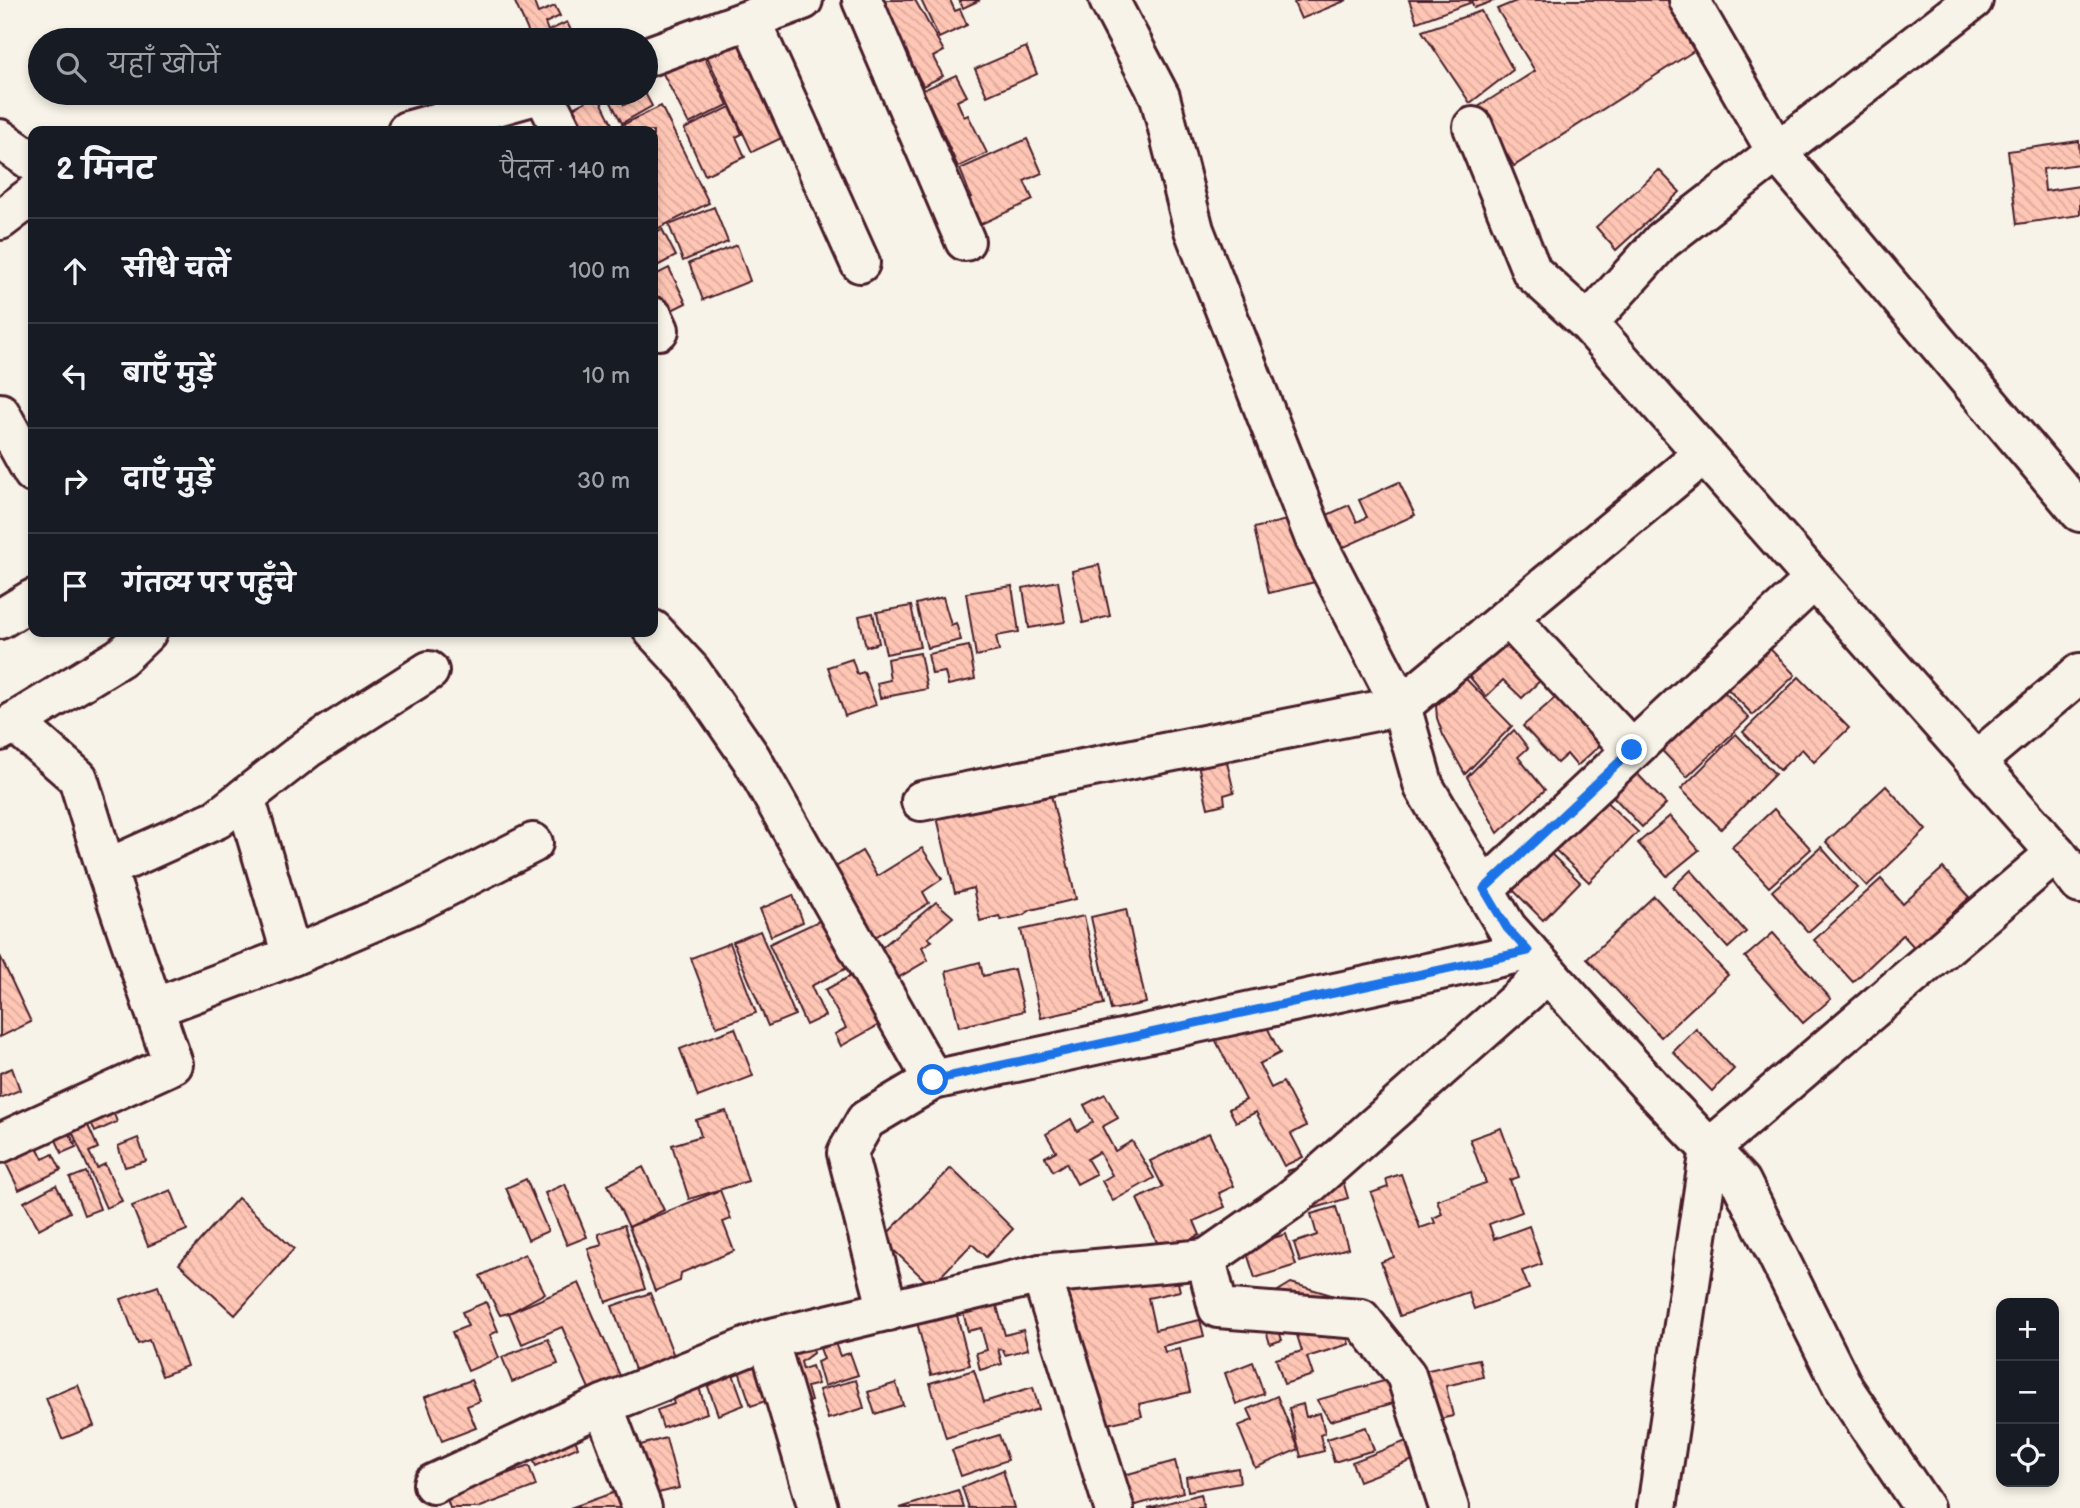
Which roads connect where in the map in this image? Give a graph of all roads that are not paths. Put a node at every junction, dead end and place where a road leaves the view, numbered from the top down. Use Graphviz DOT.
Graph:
graph roads {
  1 [pos="803,0"];
  2 [pos="862,0"];
  3 [pos="1109,0"];
  4 [pos="1689,0"];
  5 [pos="1973,0"];
  6 [pos="751,21"];
  7 [pos="658,53"];
  8 [pos="500,105"];
  9 [pos="549,105"];
  10 [pos="425,126"];
  11 [pos="560,126"];
  12 [pos="1473,127"];
  13 [pos="0,139"];
  14 [pos="1776,151"];
  15 [pos="28,159"];
  16 [pos="28,198"];
  17 [pos="0,220"];
  18 [pos="965,241"];
  19 [pos="860,262"];
  20 [pos="1588,323"];
  21 [pos="0,413"];
  22 [pos="1704,454"];
  23 [pos="28,464"];
  24 [pos="2080,512"];
  25 [pos="1815,579"];
  26 [pos="28,602"];
  27 [pos="1508,617"];
  28 [pos="0,619"];
  29 [pos="658,635"];
  30 [pos="142,637"];
  31 [pos="429,671"];
  32 [pos="2080,673"];
  33 [pos="1401,706"];
  34 [pos="7,727"];
  35 [pos="1632,750"];
  36 [pos="1976,761"];
  37 [pos="245,797"];
  38 [pos="921,801"];
  39 [pos="533,843"];
  40 [pos="2056,853"];
  41 [pos="106,869"];
  42 [pos="2080,884"];
  43 [pos="1484,889"];
  44 [pos="292,956"];
  45 [pos="1538,962"];
  46 [pos="154,1008"];
  47 [pos="933,1080"];
  48 [pos="0,1143"];
  49 [pos="1710,1148"];
  50 [pos="1206,1259"];
  51 [pos="1041,1274"];
  52 [pos="888,1311"];
  53 [pos="768,1339"];
  54 [pos="603,1405"];
  55 [pos="433,1484"];
  56 [pos="642,1508"];
  57 [pos="818,1508"];
  58 [pos="1114,1508"];
  59 [pos="1449,1508"];
  60 [pos="1657,1508"];
  61 [pos="1924,1508"];
  1 -- 6 [label="street"];
  2 -- 18 [label="street"];
  3 -- 33 [label="street"];
  4 -- 14 [label="street"];
  5 -- 14 [label="street"];
  6 -- 7 [label="street"];
  6 -- 19 [label="street"];
  8 -- 10 [label="street"];
  9 -- 11 [label="street"];
  12 -- 20 [label="street"];
  13 -- 15 [label="street"];
  14 -- 20 [label="street"];
  14 -- 24 [label="street"];
  16 -- 17 [label="street"];
  20 -- 22 [label="street"];
  21 -- 23 [label="street"];
  22 -- 25 [label="street"];
  22 -- 27 [label="street"];
  25 -- 35 [label="street"];
  25 -- 36 [label="street"];
  26 -- 28 [label="street"];
  27 -- 33 [label="street"];
  27 -- 35 [label="street"];
  29 -- 47 [label="street"];
  30 -- 34 [label="street"];
  31 -- 37 [label="street"];
  32 -- 36 [label="street"];
  33 -- 38 [label="street"];
  33 -- 43 [label="street"];
  34 -- 41 [label="street"];
  35 -- 43 [label="street"];
  36 -- 40 [label="street"];
  37 -- 41 [label="street"];
  37 -- 44 [label="street"];
  39 -- 44 [label="street"];
  40 -- 42 [label="street"];
  40 -- 49 [label="street"];
  41 -- 46 [label="street"];
  43 -- 45 [label="street"];
  44 -- 46 [label="street"];
  45 -- 47 [label="street"];
  45 -- 49 [label="street"];
  45 -- 50 [label="street"];
  46 -- 48 [label="street"];
  47 -- 52 [label="street"];
  49 -- 60 [label="street"];
  49 -- 61 [label="street"];
  50 -- 51 [label="street"];
  50 -- 59 [label="street"];
  51 -- 52 [label="street"];
  51 -- 58 [label="street"];
  52 -- 53 [label="street"];
  53 -- 54 [label="street"];
  53 -- 57 [label="street"];
  54 -- 55 [label="street"];
  54 -- 56 [label="street"];
}
